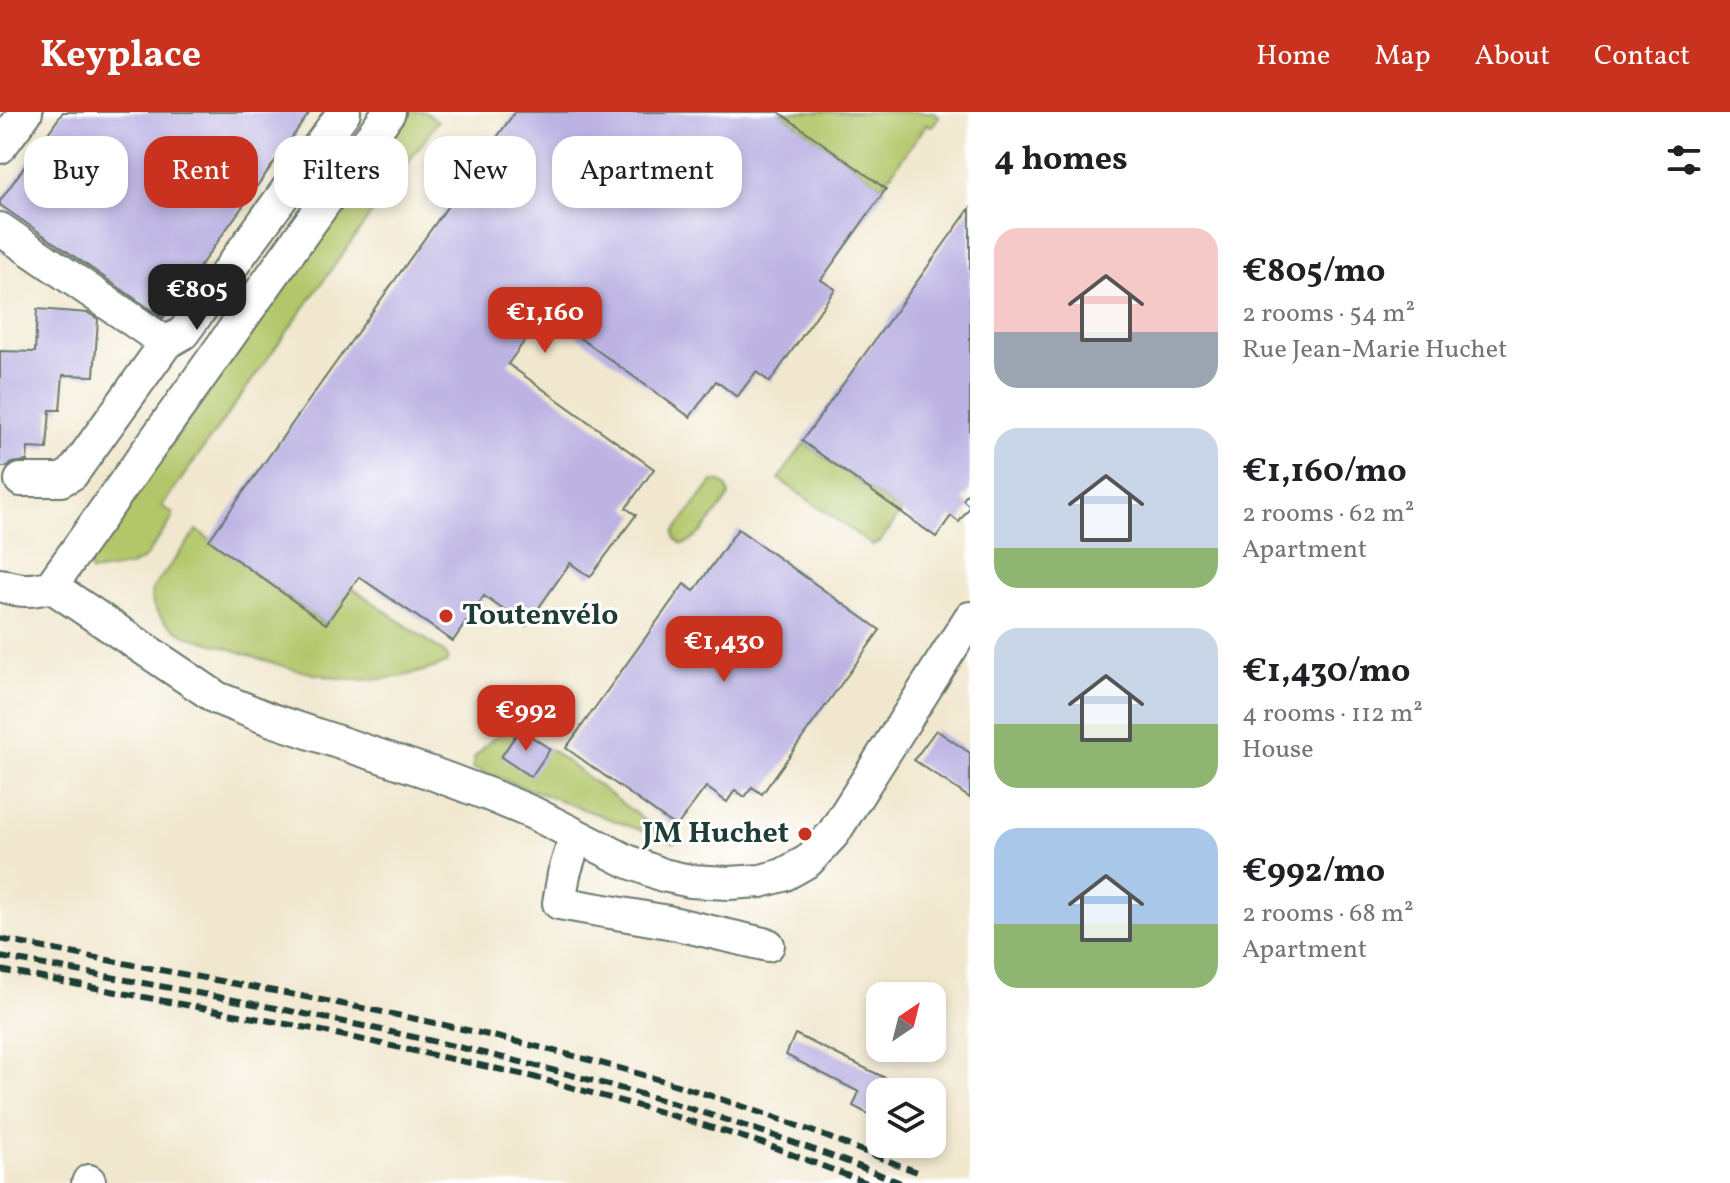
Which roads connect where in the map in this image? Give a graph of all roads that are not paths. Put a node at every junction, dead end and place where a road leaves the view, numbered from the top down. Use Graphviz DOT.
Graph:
graph roads {
  1 [pos="26,112"];
  2 [pos="344,112"];
  3 [pos="389,112"];
  4 [pos="0,147"];
  5 [pos="8,239"];
  6 [pos="166,343"];
  7 [pos="21,480"];
  8 [pos="0,585"];
  9 [pos="51,586"];
  10 [pos="970,618"];
  11 [pos="576,836"];
  12 [pos="768,945"];
  1 -- 4 [label="street"];
  2 -- 6 [label="street"];
  3 -- 9 [label="street"];
  5 -- 6 [label="street"];
  6 -- 7 [label="street"];
  8 -- 9 [label="street"];
  9 -- 11 [label="street"];
  10 -- 11 [label="street"];
  11 -- 12 [label="street"];
}
